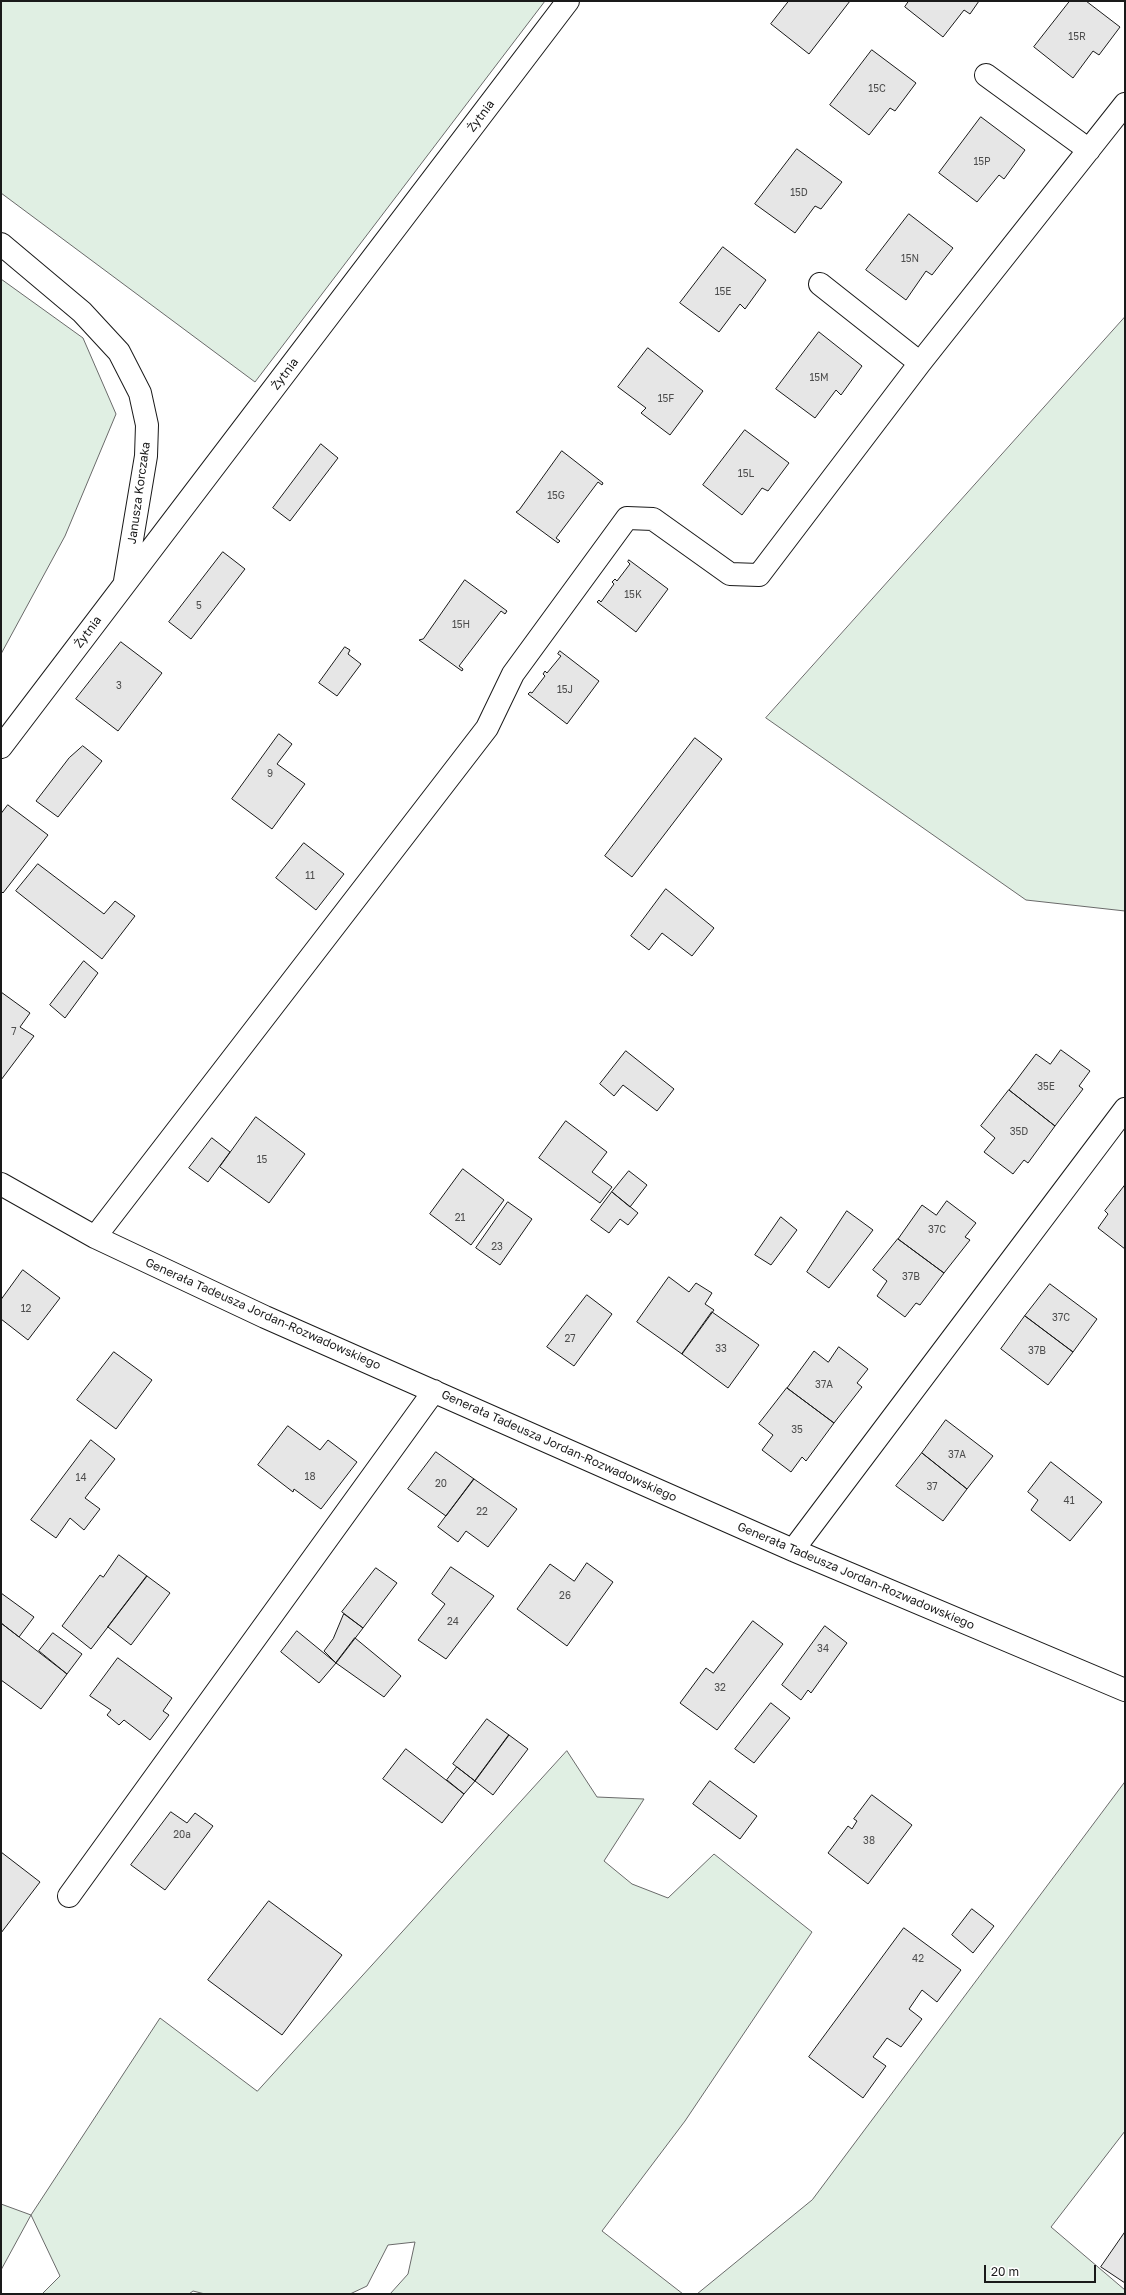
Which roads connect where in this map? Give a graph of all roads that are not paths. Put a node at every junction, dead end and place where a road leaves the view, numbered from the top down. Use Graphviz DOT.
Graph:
graph roads {
  1 [pos="568,1"];
  2 [pos="986,74"];
  3 [pos="1125,104"];
  4 [pos="1089,150"];
  5 [pos="1,244"];
  6 [pos="820,284"];
  7 [pos="920,363"];
  8 [pos="124,584"];
  9 [pos="1,747"];
  10 [pos="1125,1109"];
  11 [pos="1,1184"];
  12 [pos="95,1237"];
  13 [pos="434,1391"];
  14 [pos="793,1550"];
  15 [pos="1125,1690"];
  16 [pos="69,1896"];
  1 -- 8 [label="street, Żytnia"];
  2 -- 4 [label="street"];
  3 -- 4 [label="street"];
  4 -- 7 [label="street"];
  5 -- 8 [label="street, Janusza Korczaka"];
  6 -- 7 [label="street"];
  7 -- 12 [label="street"];
  8 -- 9 [label="street, Żytnia"];
  10 -- 14 [label="street"];
  11 -- 12 [label="street, Generała Tadeusza Jordan-Rozwadowskiego"];
  12 -- 13 [label="street, Generała Tadeusza Jordan-Rozwadowskiego"];
  13 -- 14 [label="street, Generała Tadeusza Jordan-Rozwadowskiego"];
  13 -- 16 [label="street"];
  14 -- 15 [label="street, Generała Tadeusza Jordan-Rozwadowskiego"];
}
